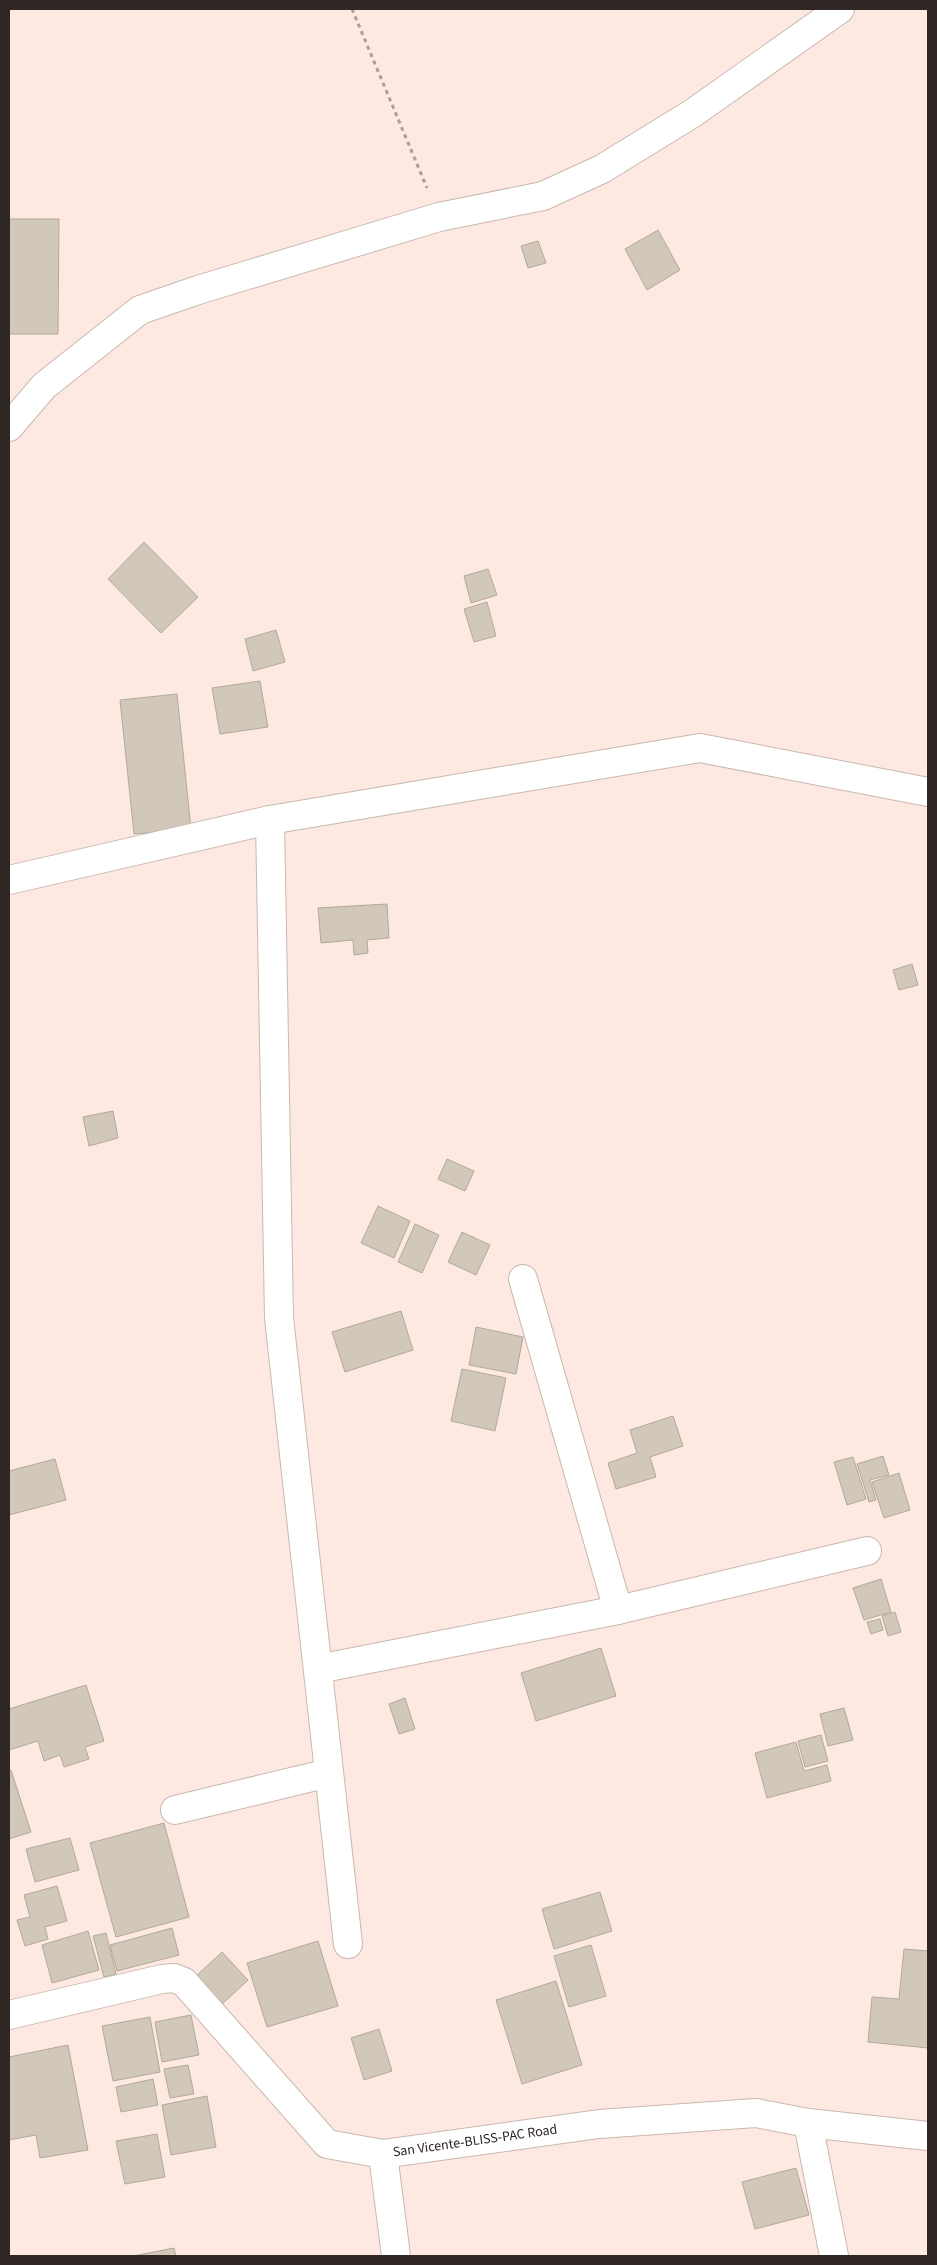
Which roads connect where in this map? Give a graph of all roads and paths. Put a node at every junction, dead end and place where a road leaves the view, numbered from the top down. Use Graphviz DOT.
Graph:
graph roads {
  1 [pos="352,9"];
  2 [pos="840,9"];
  3 [pos="439,217"];
  4 [pos="9,427"];
  5 [pos="928,792"];
  6 [pos="270,820"];
  7 [pos="9,880"];
  8 [pos="523,1279"];
  9 [pos="867,1551"];
  10 [pos="618,1610"];
  11 [pos="318,1669"];
  12 [pos="329,1773"];
  13 [pos="175,1810"];
  14 [pos="348,1944"];
  15 [pos="9,2015"];
  16 [pos="808,2123"];
  17 [pos="928,2136"];
  18 [pos="383,2154"];
  19 [pos="396,2256"];
  20 [pos="834,2256"];
  1 -- 3 [label="path"];
  2 -- 3 [label="street"];
  3 -- 4 [label="street"];
  5 -- 6 [label="street"];
  6 -- 7 [label="street"];
  6 -- 11 [label="street"];
  8 -- 10 [label="street"];
  9 -- 10 [label="street"];
  10 -- 11 [label="street"];
  11 -- 12 [label="street"];
  12 -- 13 [label="street"];
  12 -- 14 [label="street"];
  15 -- 18 [label="street, San Vicente-BLISS-PAC Road"];
  16 -- 17 [label="street, San Vicente-BLISS-PAC Road"];
  16 -- 18 [label="street, San Vicente-BLISS-PAC Road"];
  16 -- 20 [label="street"];
  18 -- 19 [label="street"];
}
